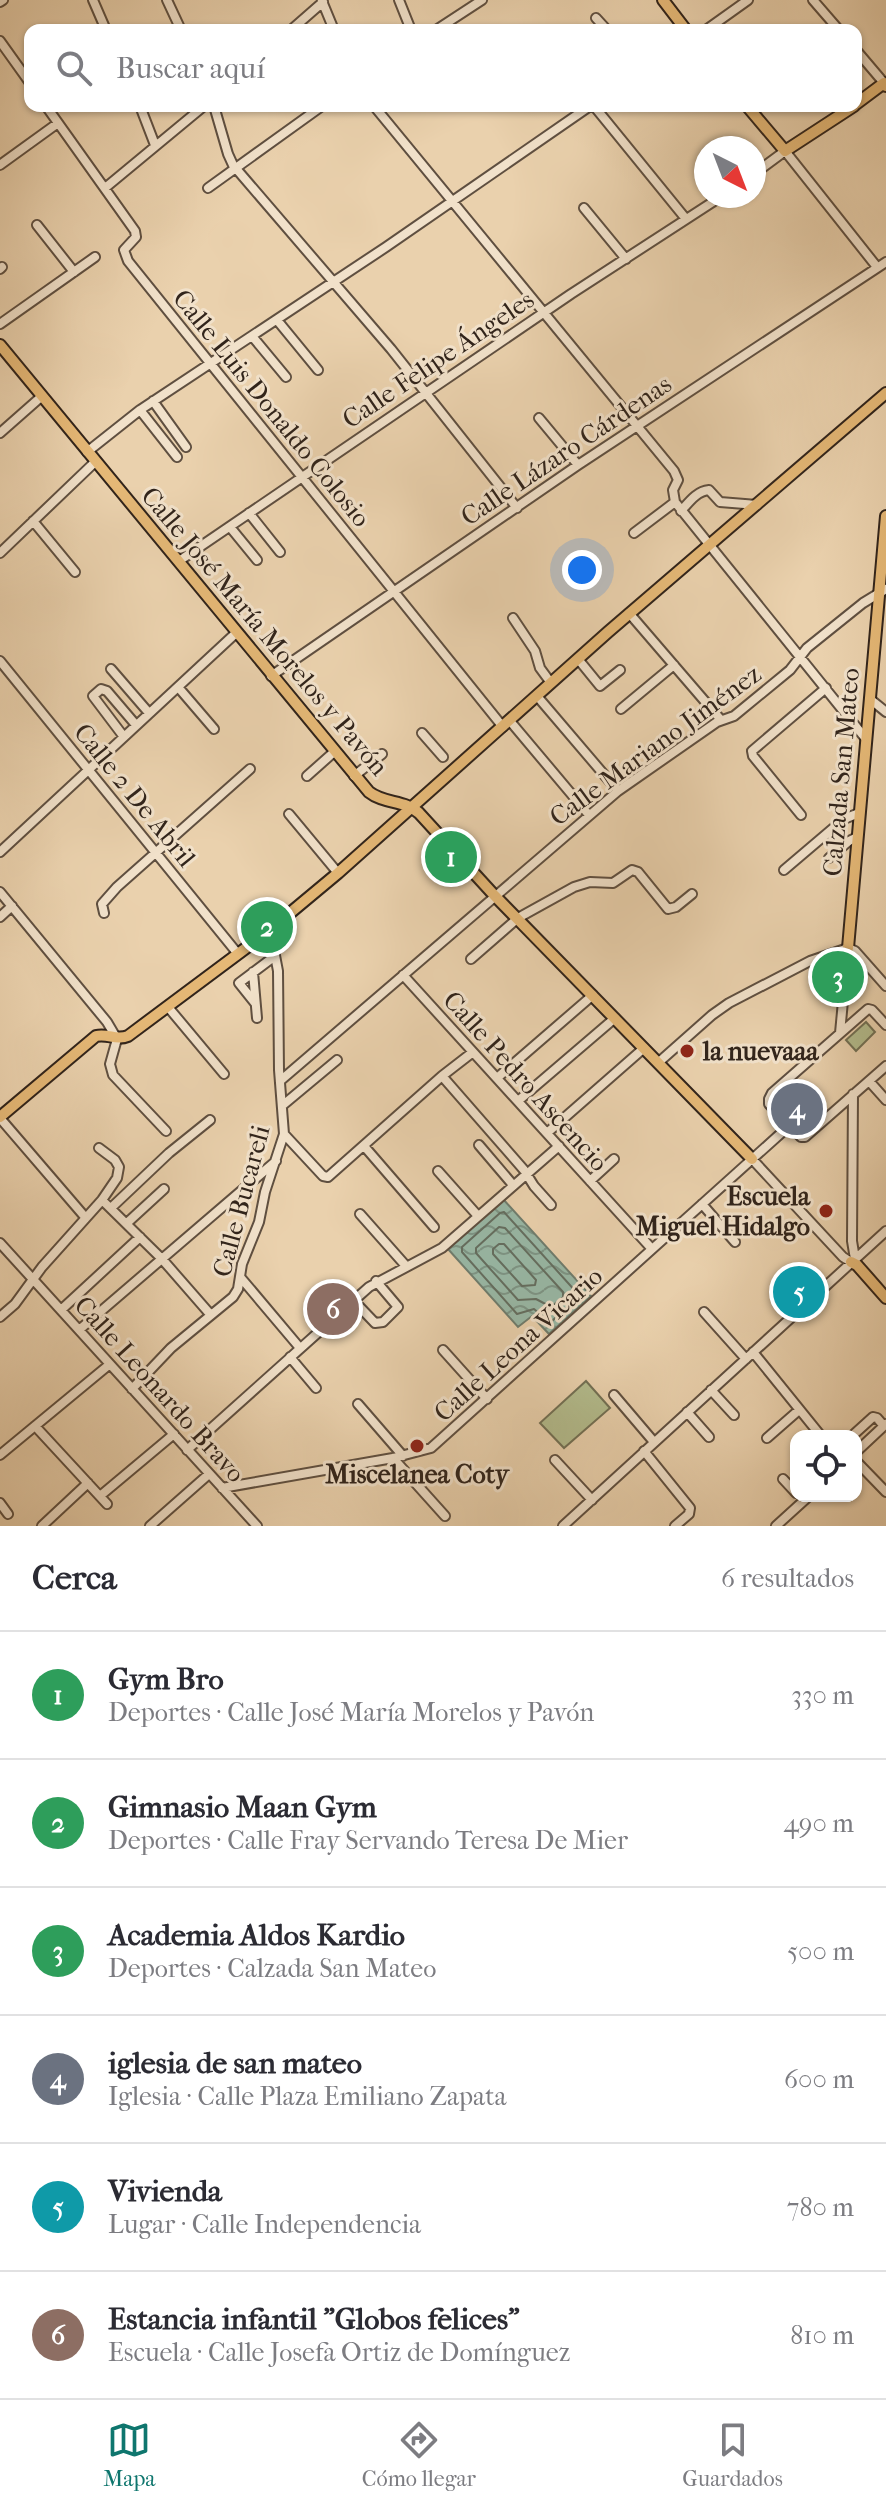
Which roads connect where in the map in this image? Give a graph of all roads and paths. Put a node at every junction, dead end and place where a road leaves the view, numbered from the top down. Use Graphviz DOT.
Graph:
graph roads {
  1 [pos="93,0"];
  2 [pos="167,0"];
  3 [pos="399,0"];
  4 [pos="482,0"];
  5 [pos="663,0"];
  6 [pos="748,0"];
  7 [pos="813,0"];
  8 [pos="322,1"];
  9 [pos="596,18"];
  10 [pos="103,24"];
  11 [pos="178,24"];
  12 [pos="297,24"];
  13 [pos="332,24"];
  14 [pos="409,24"];
  15 [pos="445,24"];
  16 [pos="602,24"];
  17 [pos="681,24"];
  18 [pos="714,24"];
  19 [pos="834,24"];
  20 [pos="0,41"];
  21 [pos="862,57"];
  22 [pos="24,75"];
  23 [pos="885,85"];
  24 [pos="862,100"];
  25 [pos="50,112"];
  26 [pos="142,112"];
  27 [pos="196,112"];
  28 [pos="216,112"];
  29 [pos="314,112"];
  30 [pos="379,112"];
  31 [pos="583,112"];
  32 [pos="597,112"];
  33 [pos="752,112"];
  34 [pos="844,112"];
  35 [pos="58,123"];
  36 [pos="155,145"];
  37 [pos="785,151"];
  38 [pos="0,165"];
  39 [pos="766,165"];
  40 [pos="236,167"];
  41 [pos="105,188"];
  42 [pos="208,188"];
  43 [pos="452,201"];
  44 [pos="584,208"];
  45 [pos="703,208"];
  46 [pos="686,219"];
  47 [pos="37,225"];
  48 [pos="95,257"];
  49 [pos="626,259"];
  50 [pos="886,262"];
  51 [pos="877,267"];
  52 [pos="74,272"];
  53 [pos="334,281"];
  54 [pos="544,314"];
  55 [pos="277,320"];
  56 [pos="0,324"];
  57 [pos="252,336"];
  58 [pos="0,345"];
  59 [pos="210,364"];
  60 [pos="318,370"];
  61 [pos="286,377"];
  62 [pos="886,393"];
  63 [pos="425,394"];
  64 [pos="42,396"];
  65 [pos="153,401"];
  66 [pos="140,410"];
  67 [pos="539,418"];
  68 [pos="637,427"];
  69 [pos="0,433"];
  70 [pos="186,447"];
  71 [pos="87,452"];
  72 [pos="177,457"];
  73 [pos="95,462"];
  74 [pos="578,465"];
  75 [pos="304,476"];
  76 [pos="675,502"];
  77 [pos="757,505"];
  78 [pos="517,508"];
  79 [pos="681,511"];
  80 [pos="249,513"];
  81 [pos="886,516"];
  82 [pos="33,521"];
  83 [pos="230,527"];
  84 [pos="634,533"];
  85 [pos="710,545"];
  86 [pos="280,552"];
  87 [pos="0,553"];
  88 [pos="257,560"];
  89 [pos="179,561"];
  90 [pos="75,572"];
  91 [pos="394,590"];
  92 [pos="882,591"];
  93 [pos="629,613"];
  94 [pos="877,617"];
  95 [pos="513,618"];
  96 [pos="886,627"];
  97 [pos="236,633"];
  98 [pos="800,656"];
  99 [pos="578,659"];
  100 [pos="0,661"];
  101 [pos="674,665"];
  102 [pos="111,669"];
  103 [pos="620,670"];
  104 [pos="271,676"];
  105 [pos="551,683"];
  106 [pos="178,687"];
  107 [pos="826,688"];
  108 [pos="537,696"];
  109 [pos="870,699"];
  110 [pos="621,709"];
  111 [pos="886,712"];
  112 [pos="149,713"];
  113 [pos="721,720"];
  114 [pos="506,724"];
  115 [pos="136,725"];
  116 [pos="214,729"];
  117 [pos="422,733"];
  118 [pos="124,737"];
  119 [pos="866,739"];
  120 [pos="334,752"];
  121 [pos="382,754"];
  122 [pos="443,757"];
  123 [pos="250,769"];
  124 [pos="89,770"];
  125 [pos="307,776"];
  126 [pos="354,776"];
  127 [pos="618,791"];
  128 [pos="413,808"];
  129 [pos="859,813"];
  130 [pos="289,814"];
  131 [pos="589,815"];
  132 [pos="801,815"];
  133 [pos="857,837"];
  134 [pos="0,852"];
  135 [pos="156,852"];
  136 [pos="829,858"];
  137 [pos="784,870"];
  138 [pos="338,873"];
  139 [pos="0,892"];
  140 [pos="692,894"];
  141 [pos="494,895"];
  142 [pos="12,906"];
  143 [pos="104,913"];
  144 [pos="0,917"];
  145 [pos="518,918"];
  146 [pos="266,933"];
  147 [pos="848,948"];
  148 [pos="238,954"];
  149 [pos="275,956"];
  150 [pos="471,959"];
  151 [pos="253,972"];
  152 [pos="403,975"];
  153 [pos="886,986"];
  154 [pos="593,995"];
  155 [pos="255,1003"];
  156 [pos="168,1007"];
  157 [pos="257,1018"];
  158 [pos="615,1018"];
  159 [pos="886,1025"];
  160 [pos="840,1033"];
  161 [pos="117,1039"];
  162 [pos="644,1048"];
  163 [pos="473,1052"];
  164 [pos="337,1060"];
  165 [pos="659,1062"];
  166 [pos="886,1066"];
  167 [pos="224,1074"];
  168 [pos="442,1076"];
  169 [pos="497,1078"];
  170 [pos="280,1081"];
  171 [pos="869,1081"];
  172 [pos="853,1094"];
  173 [pos="886,1100"];
  174 [pos="518,1101"];
  175 [pos="283,1105"];
  176 [pos="0,1118"];
  177 [pos="210,1120"];
  178 [pos="789,1126"];
  179 [pos="166,1131"];
  180 [pos="547,1133"];
  181 [pos="284,1134"];
  182 [pos="479,1145"];
  183 [pos="364,1146"];
  184 [pos="559,1146"];
  185 [pos="99,1148"];
  186 [pos="614,1159"];
  187 [pos="752,1159"];
  188 [pos="277,1161"];
  189 [pos="438,1171"];
  190 [pos="527,1174"];
  191 [pos="590,1181"];
  192 [pos="513,1185"];
  193 [pos="164,1189"];
  194 [pos="102,1200"];
  195 [pos="702,1204"];
  196 [pos="551,1205"];
  197 [pos="112,1207"];
  198 [pos="360,1214"];
  199 [pos="478,1216"];
  200 [pos="85,1217"];
  201 [pos="127,1223"];
  202 [pos="434,1227"];
  203 [pos="886,1231"];
  204 [pos="140,1237"];
  205 [pos="735,1242"];
  206 [pos="0,1243"];
  207 [pos="652,1249"];
  208 [pos="162,1259"];
  209 [pos="853,1260"];
  210 [pos="406,1266"];
  211 [pos="241,1278"];
  212 [pos="32,1279"];
  213 [pos="376,1281"];
  214 [pos="886,1298"];
  215 [pos="353,1300"];
  216 [pos="61,1310"];
  217 [pos="704,1312"];
  218 [pos="210,1314"];
  219 [pos="0,1317"];
  220 [pos="79,1330"];
  221 [pos="300,1348"];
  222 [pos="443,1350"];
  223 [pos="749,1356"];
  224 [pos="290,1357"];
  225 [pos="110,1364"];
  226 [pos="316,1388"];
  227 [pos="132,1389"];
  228 [pos="711,1390"];
  229 [pos="614,1395"];
  230 [pos="487,1399"];
  231 [pos="358,1404"];
  232 [pos="799,1410"];
  233 [pos="687,1412"];
  234 [pos="734,1415"];
  235 [pos="885,1425"];
  236 [pos="35,1426"];
  237 [pos="816,1430"];
  238 [pos="859,1430"];
  239 [pos="174,1434"];
  240 [pos="709,1437"];
  241 [pos="767,1438"];
  242 [pos="654,1442"];
  243 [pos="862,1446"];
  244 [pos="187,1450"];
  245 [pos="644,1451"];
  246 [pos="0,1455"];
  247 [pos="398,1457"];
  248 [pos="555,1460"];
  249 [pos="862,1467"];
  250 [pos="209,1474"];
  251 [pos="783,1479"];
  252 [pos="88,1483"];
  253 [pos="790,1485"];
  254 [pos="222,1488"];
  255 [pos="886,1491"];
  256 [pos="100,1496"];
  257 [pos="592,1500"];
  258 [pos="797,1502"];
  259 [pos="0,1503"];
  260 [pos="107,1504"];
  261 [pos="8,1514"];
  262 [pos="445,1516"];
  263 [pos="42,1526"];
  264 [pos="150,1526"];
  265 [pos="257,1526"];
  266 [pos="563,1526"];
  267 [pos="675,1526"];
  268 [pos="776,1526"];
  1 -- 10 [label="street"];
  2 -- 11 [label="street"];
  3 -- 14 [label="street"];
  4 -- 15 [label="street"];
  5 -- 17 [label="main road"];
  6 -- 18 [label="street"];
  7 -- 19 [label="street"];
  8 -- 12 [label="street"];
  8 -- 13 [label="street"];
  9 -- 16 [label="street"];
  20 -- 22 [label="street"];
  21 -- 23 [label="street"];
  23 -- 24 [label="main road"];
  25 -- 35 [label="street, Calle Luis Donaldo Colosio"];
  26 -- 36 [label="street"];
  27 -- 36 [label="street"];
  28 -- 40 [label="street"];
  29 -- 40 [label="street"];
  30 -- 43 [label="street"];
  31 -- 43 [label="street"];
  32 -- 46 [label="street"];
  33 -- 37 [label="main road"];
  34 -- 37 [label="main road"];
  35 -- 38 [label="street"];
  35 -- 41 [label="street, Calle Luis Donaldo Colosio"];
  36 -- 41 [label="street"];
  37 -- 39 [label="street"];
  37 -- 51 [label="street"];
  40 -- 42 [label="street"];
  40 -- 53 [label="street"];
  41 -- 59 [label="street, Calle Luis Donaldo Colosio"];
  43 -- 53 [label="street"];
  43 -- 54 [label="street"];
  44 -- 49 [label="street"];
  45 -- 46 [label="street, Calle Felipe Ángeles"];
  46 -- 49 [label="street, Calle Felipe Ángeles"];
  47 -- 52 [label="street"];
  48 -- 52 [label="street"];
  49 -- 54 [label="street, Calle Felipe Ángeles"];
  50 -- 51 [label="street, Calle Lázaro Cárdenas"];
  51 -- 68 [label="street, Calle Lázaro Cárdenas"];
  52 -- 56 [label="street"];
  53 -- 55 [label="street"];
  53 -- 63 [label="street"];
  54 -- 63 [label="street, Calle Felipe Ángeles"];
  54 -- 68 [label="street"];
  55 -- 57 [label="street"];
  55 -- 60 [label="street"];
  57 -- 59 [label="street"];
  57 -- 61 [label="street"];
  58 -- 64 [label="main road, Calle José María Morelos y Pavón"];
  59 -- 65 [label="street"];
  59 -- 75 [label="street, Calle Luis Donaldo Colosio"];
  62 -- 77 [label="main road"];
  63 -- 75 [label="street, Calle Felipe Ángeles"];
  63 -- 78 [label="street"];
  64 -- 69 [label="street"];
  64 -- 71 [label="main road, Calle José María Morelos y Pavón"];
  65 -- 66 [label="street"];
  65 -- 70 [label="street"];
  66 -- 71 [label="street"];
  66 -- 72 [label="street"];
  67 -- 74 [label="street"];
  68 -- 74 [label="street, Calle Lázaro Cárdenas"];
  68 -- 76 [label="street"];
  71 -- 73 [label="main road, Calle José María Morelos y Pavón"];
  73 -- 82 [label="street"];
  73 -- 89 [label="main road, Calle José María Morelos y Pavón"];
  74 -- 78 [label="street, Calle Lázaro Cárdenas"];
  75 -- 80 [label="street, Calle Felipe Ángeles"];
  75 -- 91 [label="street, Calle Luis Donaldo Colosio"];
  76 -- 79 [label="street"];
  76 -- 84 [label="street"];
  77 -- 79 [label="street"];
  77 -- 85 [label="main road"];
  78 -- 91 [label="street, Calle Lázaro Cárdenas"];
  79 -- 85 [label="street"];
  80 -- 83 [label="street, Calle Felipe Ángeles"];
  80 -- 86 [label="street"];
  81 -- 92 [label="main road, Calzada San Mateo"];
  82 -- 87 [label="street"];
  82 -- 90 [label="street"];
  83 -- 88 [label="street"];
  83 -- 89 [label="street, Calle Felipe Ángeles"];
  85 -- 93 [label="main road"];
  85 -- 98 [label="street"];
  89 -- 97 [label="main road, Calle José María Morelos y Pavón"];
  91 -- 104 [label="street, Calle Lázaro Cárdenas"];
  91 -- 114 [label="street, Calle Luis Donaldo Colosio"];
  92 -- 94 [label="main road, Calzada San Mateo"];
  92 -- 98 [label="street, Calle Mariano Jiménez"];
  93 -- 99 [label="main road"];
  93 -- 101 [label="street"];
  94 -- 96 [label="street"];
  94 -- 109 [label="main road, Calzada San Mateo"];
  95 -- 105 [label="street"];
  97 -- 104 [label="main road, Calle José María Morelos y Pavón"];
  97 -- 106 [label="street"];
  98 -- 107 [label="street"];
  98 -- 113 [label="street, Calle Mariano Jiménez"];
  99 -- 103 [label="street"];
  99 -- 105 [label="main road"];
  100 -- 124 [label="street, Calle 2 De Abril"];
  101 -- 110 [label="street"];
  101 -- 113 [label="street"];
  102 -- 112 [label="street"];
  104 -- 120 [label="main road, Calle José María Morelos y Pavón"];
  105 -- 108 [label="main road"];
  106 -- 112 [label="street"];
  106 -- 116 [label="street"];
  107 -- 119 [label="street"];
  107 -- 132 [label="street"];
  108 -- 114 [label="main road"];
  108 -- 127 [label="street"];
  109 -- 111 [label="street"];
  109 -- 119 [label="main road, Calzada San Mateo"];
  112 -- 115 [label="street"];
  113 -- 127 [label="street, Calle Mariano Jiménez"];
  114 -- 128 [label="main road"];
  114 -- 131 [label="street, Calle Luis Donaldo Colosio"];
  115 -- 118 [label="street"];
  115 -- 118 [label="street"];
  117 -- 122 [label="street"];
  118 -- 124 [label="street"];
  119 -- 129 [label="main road, Calzada San Mateo"];
  120 -- 125 [label="street"];
  120 -- 126 [label="main road, Calle José María Morelos y Pavón"];
  121 -- 126 [label="street"];
  123 -- 135 [label="street"];
  124 -- 134 [label="street"];
  124 -- 135 [label="street, Calle 2 De Abril"];
  126 -- 128 [label="main road, Calle José María Morelos y Pavón"];
  127 -- 131 [label="street, Calle Mariano Jiménez"];
  128 -- 138 [label="main road"];
  128 -- 141 [label="main road, Calle José María Morelos y Pavón"];
  129 -- 133 [label="main road, Calzada San Mateo"];
  129 -- 137 [label="street"];
  130 -- 138 [label="street"];
  131 -- 141 [label="street, Calle Mariano Jiménez"];
  133 -- 136 [label="street"];
  133 -- 147 [label="main road, Calzada San Mateo"];
  135 -- 143 [label="street"];
  135 -- 148 [label="street, Calle 2 De Abril"];
  138 -- 146 [label="main road"];
  139 -- 142 [label="street"];
  140 -- 145 [label="street"];
  141 -- 145 [label="main road, Calle José María Morelos y Pavón"];
  141 -- 152 [label="street, Calle Mariano Jiménez"];
  142 -- 144 [label="street"];
  142 -- 161 [label="street"];
  145 -- 150 [label="street"];
  145 -- 154 [label="main road, Calle José María Morelos y Pavón"];
  146 -- 148 [label="main road"];
  146 -- 149 [label="street, Calle Bucareli"];
  147 -- 153 [label="street"];
  147 -- 160 [label="street, Calzada San Mateo"];
  147 -- 165 [label="street"];
  148 -- 156 [label="main road"];
  149 -- 151 [label="street"];
  149 -- 170 [label="street, Calle Bucareli"];
  151 -- 155 [label="street"];
  151 -- 155 [label="street"];
  152 -- 163 [label="street, Calle Pedro Ascencio"];
  152 -- 170 [label="street, Calle Mariano Jiménez"];
  154 -- 158 [label="main road, Calle José María Morelos y Pavón"];
  154 -- 169 [label="street"];
  155 -- 157 [label="street"];
  156 -- 161 [label="main road"];
  156 -- 167 [label="street"];
  158 -- 162 [label="main road, Calle José María Morelos y Pavón"];
  158 -- 174 [label="street"];
  159 -- 160 [label="street"];
  160 -- 178 [label="street"];
  161 -- 176 [label="main road"];
  161 -- 179 [label="street"];
  162 -- 165 [label="main road, Calle José María Morelos y Pavón"];
  162 -- 180 [label="street"];
  163 -- 168 [label="street"];
  163 -- 169 [label="street, Calle Pedro Ascencio"];
  164 -- 175 [label="street"];
  165 -- 187 [label="main road, Calle José María Morelos y Pavón"];
  166 -- 171 [label="street"];
  168 -- 183 [label="street"];
  168 -- 190 [label="street"];
  169 -- 174 [label="street, Calle Pedro Ascencio"];
  170 -- 175 [label="street, Calle Bucareli"];
  171 -- 172 [label="street"];
  171 -- 173 [label="street"];
  172 -- 178 [label="street"];
  172 -- 209 [label="street"];
  174 -- 180 [label="street, Calle Pedro Ascencio"];
  175 -- 181 [label="street, Calle Bucareli"];
  176 -- 200 [label="street"];
  177 -- 197 [label="street"];
  178 -- 187 [label="street, Calle Leona Vicario"];
  180 -- 184 [label="street, Calle Pedro Ascencio"];
  181 -- 183 [label="street"];
  181 -- 188 [label="street, Calle Bucareli"];
  182 -- 192 [label="street"];
  183 -- 202 [label="street"];
  184 -- 190 [label="street"];
  184 -- 191 [label="street, Calle Pedro Ascencio"];
  185 -- 194 [label="street"];
  186 -- 191 [label="street"];
  187 -- 195 [label="street, Calle Leona Vicario"];
  187 -- 209 [label="street, Calle José María Morelos y Pavón"];
  188 -- 208 [label="street"];
  188 -- 211 [label="street, Calle Bucareli"];
  189 -- 199 [label="street"];
  190 -- 192 [label="street"];
  190 -- 196 [label="street"];
  191 -- 207 [label="street, Calle Pedro Ascencio"];
  192 -- 199 [label="street"];
  193 -- 201 [label="street"];
  194 -- 197 [label="street"];
  194 -- 200 [label="street"];
  195 -- 205 [label="street"];
  195 -- 207 [label="street, Calle Leona Vicario"];
  197 -- 201 [label="street"];
  198 -- 210 [label="street"];
  199 -- 210 [label="street"];
  200 -- 212 [label="street"];
  201 -- 204 [label="street"];
  203 -- 209 [label="street"];
  204 -- 208 [label="street"];
  204 -- 216 [label="street"];
  206 -- 212 [label="street, Calle Leonardo Bravo"];
  207 -- 230 [label="street, Calle Leona Vicario"];
  208 -- 218 [label="street"];
  208 -- 220 [label="street"];
  209 -- 214 [label="main road"];
  209 -- 223 [label="street"];
  210 -- 213 [label="street"];
  211 -- 218 [label="street, Calle Bucareli"];
  211 -- 221 [label="street"];
  212 -- 216 [label="street, Calle Leonardo Bravo"];
  212 -- 219 [label="street"];
  213 -- 215 [label="street"];
  213 -- 215 [label="street"];
  215 -- 221 [label="street"];
  216 -- 220 [label="street, Calle Leonardo Bravo"];
  217 -- 223 [label="street"];
  218 -- 227 [label="street, Calle Bucareli"];
  220 -- 225 [label="street, Calle Leonardo Bravo"];
  221 -- 224 [label="street"];
  222 -- 230 [label="street"];
  223 -- 228 [label="street"];
  223 -- 232 [label="street"];
  224 -- 226 [label="street"];
  224 -- 244 [label="street"];
  225 -- 227 [label="street, Calle Leonardo Bravo"];
  225 -- 236 [label="street"];
  227 -- 239 [label="street, Calle Leonardo Bravo"];
  228 -- 233 [label="street"];
  228 -- 234 [label="street"];
  229 -- 242 [label="street"];
  230 -- 247 [label="street, Calle Leona Vicario"];
  231 -- 247 [label="street"];
  232 -- 237 [label="street"];
  232 -- 241 [label="street"];
  233 -- 240 [label="street"];
  233 -- 242 [label="street"];
  235 -- 238 [label="street"];
  235 -- 243 [label="street"];
  236 -- 246 [label="street"];
  236 -- 252 [label="street"];
  239 -- 244 [label="street, Calle Leonardo Bravo"];
  239 -- 256 [label="street"];
  242 -- 245 [label="street"];
  244 -- 250 [label="street, Calle Leonardo Bravo"];
  245 -- 257 [label="street"];
  245 -- 267 [label="street"];
  247 -- 254 [label="street, Calle Leona Vicario"];
  247 -- 262 [label="street"];
  248 -- 257 [label="street"];
  249 -- 255 [label="street"];
  250 -- 254 [label="street, Calle Leonardo Bravo"];
  250 -- 264 [label="street"];
  251 -- 253 [label="street"];
  252 -- 256 [label="street"];
  252 -- 263 [label="street"];
  254 -- 265 [label="street, Calle Leonardo Bravo"];
  256 -- 260 [label="street"];
  257 -- 266 [label="street"];
  258 -- 268 [label="street"];
  259 -- 261 [label="street"];
}
